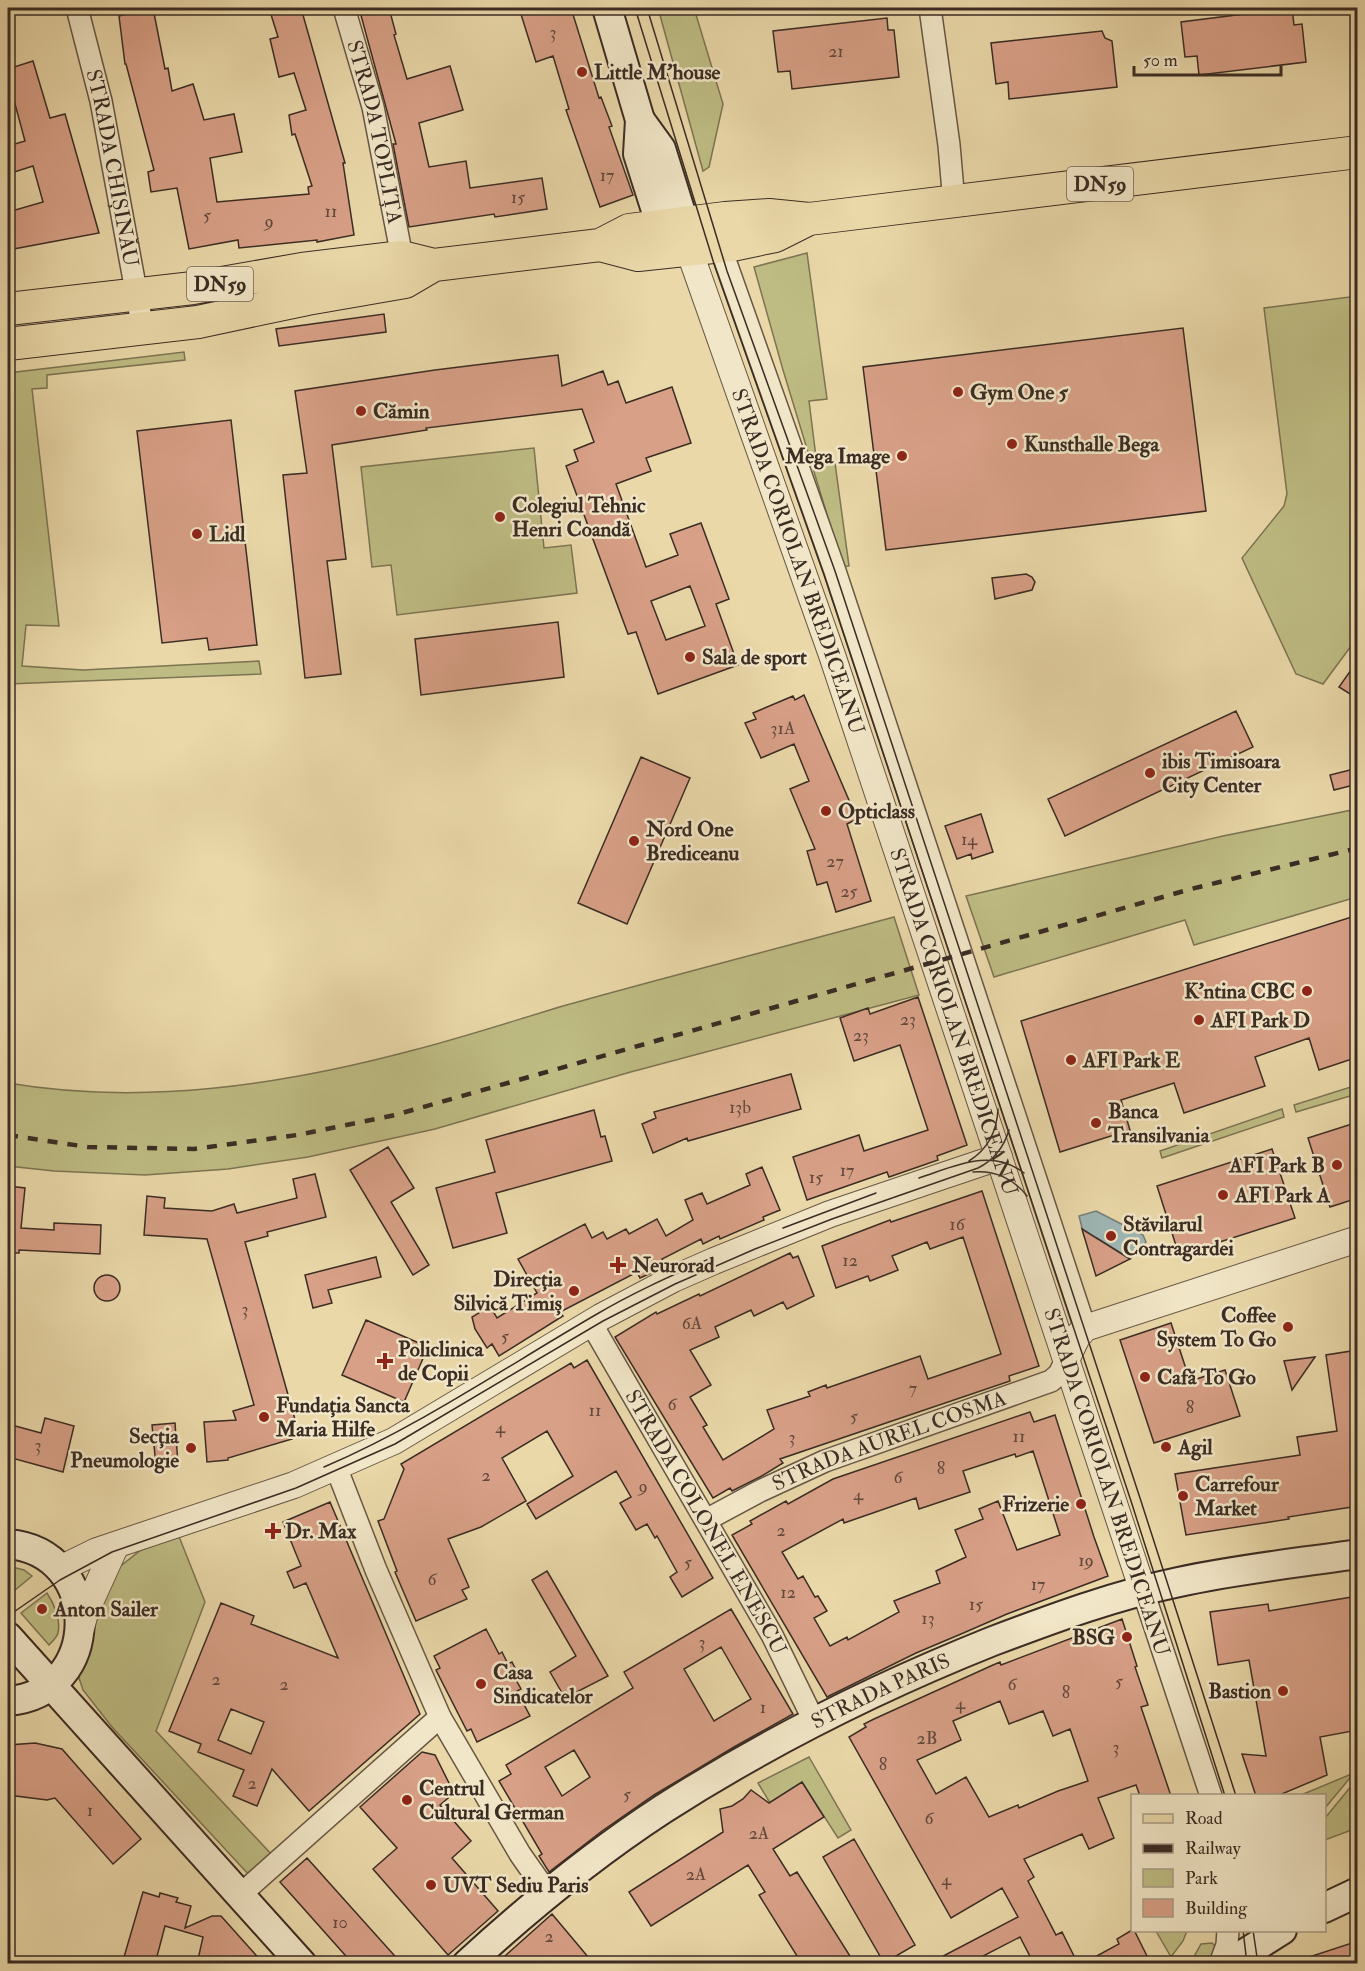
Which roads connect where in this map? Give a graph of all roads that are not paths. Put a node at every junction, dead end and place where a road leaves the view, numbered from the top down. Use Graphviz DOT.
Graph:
graph roads {
  1 [pos="77,8"];
  2 [pos="344,8"];
  3 [pos="608,8"];
  4 [pos="930,8"];
  5 [pos="1358,152"];
  6 [pos="954,203"];
  7 [pos="809,219"];
  8 [pos="678,233"];
  9 [pos="720,246"];
  10 [pos="402,257"];
  11 [pos="434,265"];
  12 [pos="137,296"];
  13 [pos="8,309"];
  14 [pos="142,329"];
  15 [pos="8,344"];
  16 [pos="1025,1148"];
  17 [pos="999,1157"];
  18 [pos="1358,1239"];
  19 [pos="591,1323"];
  20 [pos="1085,1328"];
  21 [pos="1066,1360"];
  22 [pos="336,1467"];
  23 [pos="706,1520"];
  24 [pos="8,1544"];
  25 [pos="115,1546"];
  26 [pos="1358,1554"];
  27 [pos="60,1569"];
  28 [pos="1143,1591"];
  29 [pos="8,1637"];
  30 [pos="79,1638"];
  31 [pos="50,1684"];
  32 [pos="8,1701"];
  33 [pos="440,1717"];
  34 [pos="815,1723"];
  35 [pos="1210,1794"];
  36 [pos="1358,1892"];
  37 [pos="548,1894"];
  38 [pos="240,1895"];
  39 [pos="1326,1907"];
  40 [pos="1228,1932"];
  41 [pos="1279,1932"];
  42 [pos="302,1964"];
  43 [pos="467,1964"];
  44 [pos="1220,1964"];
  45 [pos="1228,1964"];
  1 -- 12 [label="street, STRADA CHIȘINĂU"];
  2 -- 10 [label="street, STRADA TOPLIȚA"];
  3 -- 8 [label="main road"];
  4 -- 6 [label="street"];
  5 -- 6 [label="main road, DN59"];
  6 -- 7 [label="main road, DN59"];
  7 -- 8 [label="main road, DN59"];
  7 -- 9 [label="main road, DN59"];
  8 -- 9 [label="main road, DN59"];
  8 -- 11 [label="main road, DN59"];
  8 -- 17 [label="street, STRADA CORIOLAN BREDICEANU"];
  9 -- 16 [label="street, STRADA CORIOLAN BREDICEANU"];
  10 -- 11 [label="main road, DN59"];
  10 -- 12 [label="main road, DN59"];
  11 -- 14 [label="main road, DN59"];
  12 -- 13 [label="main road, DN59"];
  12 -- 14 [label="street, STRADA CHIȘINĂU"];
  14 -- 15 [label="main road, DN59"];
  16 -- 17 [label="street"];
  16 -- 20 [label="street, STRADA CORIOLAN BREDICEANU"];
  17 -- 19 [label="street"];
  17 -- 21 [label="street, STRADA CORIOLAN BREDICEANU"];
  18 -- 20 [label="street"];
  19 -- 22 [label="street"];
  19 -- 23 [label="street, STRADA COLONEL ENESCU"];
  20 -- 21 [label="street"];
  21 -- 23 [label="street, STRADA AUREL COSMA"];
  21 -- 28 [label="street, STRADA CORIOLAN BREDICEANU"];
  22 -- 25 [label="street"];
  22 -- 33 [label="street"];
  23 -- 34 [label="street, STRADA COLONEL ENESCU"];
  24 -- 27 [label="main road"];
  25 -- 27 [label="street"];
  25 -- 30 [label="street"];
  26 -- 28 [label="main road, STRADA PARIS"];
  27 -- 30 [label="main road"];
  28 -- 34 [label="main road, STRADA PARIS"];
  28 -- 35 [label="street, STRADA CORIOLAN BREDICEANU"];
  29 -- 31 [label="main road"];
  30 -- 31 [label="main road"];
  31 -- 32 [label="main road"];
  31 -- 38 [label="main road"];
  33 -- 37 [label="street"];
  33 -- 38 [label="street"];
  34 -- 37 [label="main road, STRADA PARIS"];
  36 -- 39 [label="main road"];
  37 -- 43 [label="main road, STRADA PARIS"];
  38 -- 42 [label="main road"];
  40 -- 44 [label="street"];
  41 -- 45 [label="main road"];
}
